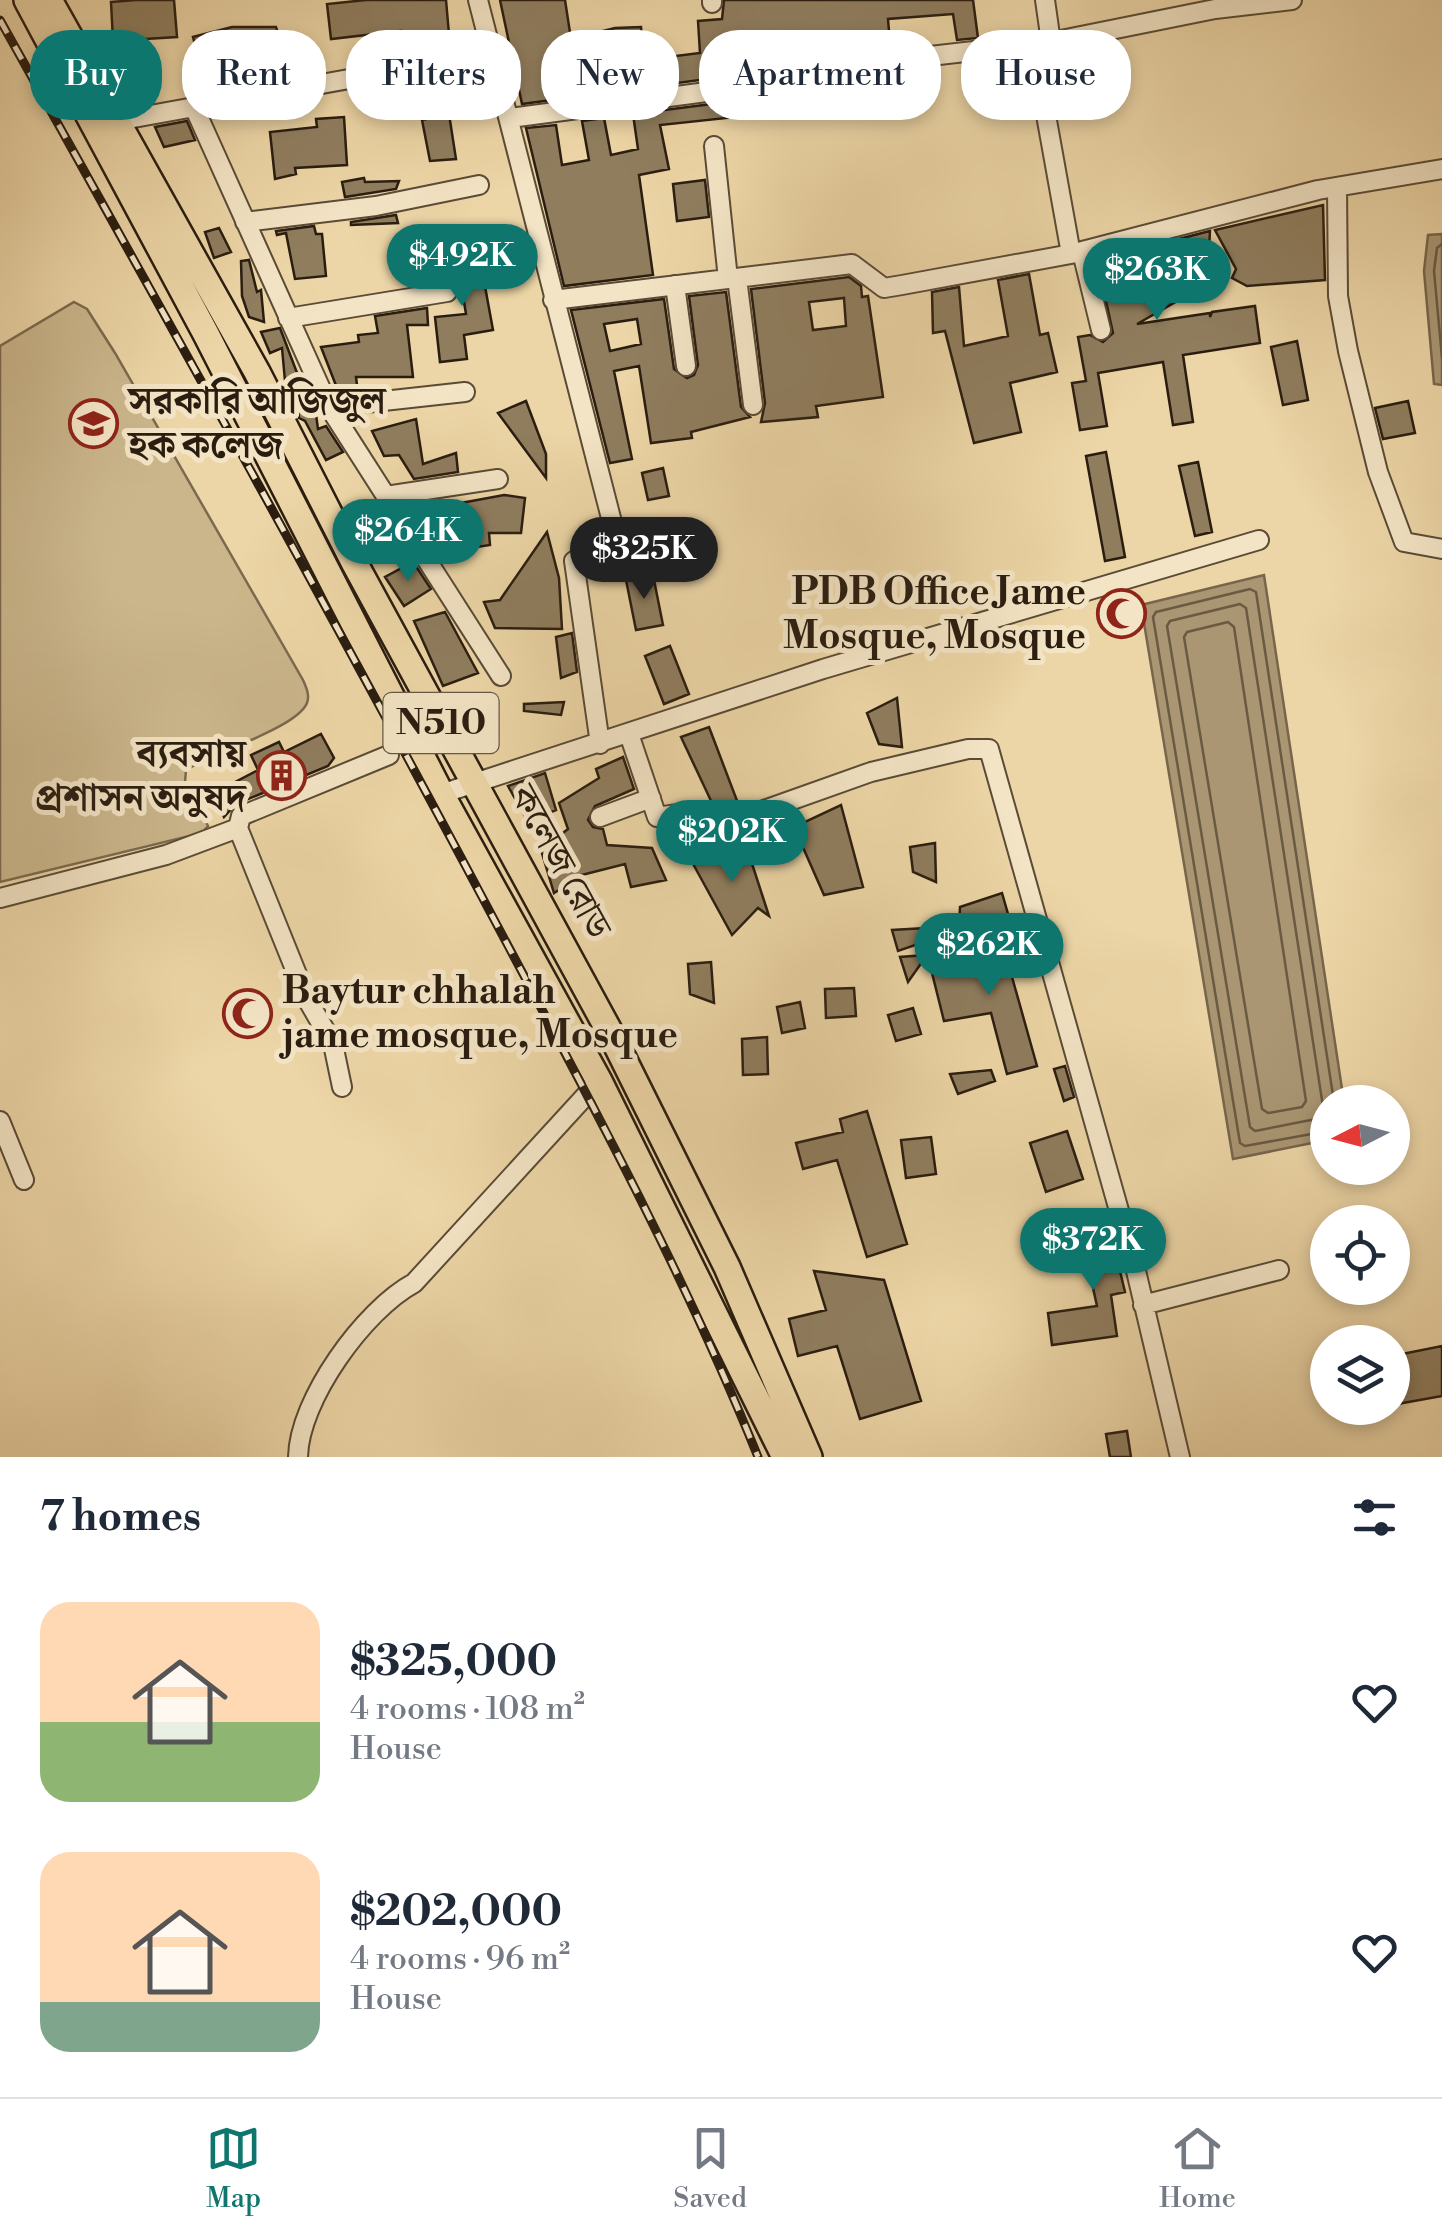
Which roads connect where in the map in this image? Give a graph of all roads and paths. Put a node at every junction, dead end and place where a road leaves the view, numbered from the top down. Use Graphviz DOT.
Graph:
graph roads {
  1 [pos="27,0"];
  2 [pos="49,0"];
  3 [pos="478,0"];
  4 [pos="1045,0"];
  5 [pos="1292,0"];
  6 [pos="486,30"];
  7 [pos="1050,30"];
  8 [pos="1111,30"];
  9 [pos="961,52"];
  10 [pos="182,110"];
  11 [pos="521,117"];
  12 [pos="199,120"];
  13 [pos="510,120"];
  14 [pos="1047,120"];
  15 [pos="116,121"];
  16 [pos="714,146"];
  17 [pos="1442,168"];
  18 [pos="478,185"];
  19 [pos="1337,187"];
  20 [pos="245,222"];
  21 [pos="1076,253"];
  22 [pos="732,278"];
  23 [pos="675,285"];
  24 [pos="448,292"];
  25 [pos="552,300"];
  26 [pos="288,318"];
  27 [pos="1101,330"];
  28 [pos="686,366"];
  29 [pos="465,392"];
  30 [pos="753,405"];
  31 [pos="329,407"];
  32 [pos="498,478"];
  33 [pos="386,496"];
  34 [pos="1259,540"];
  35 [pos="1442,549"];
  36 [pos="501,676"];
  37 [pos="629,734"];
  38 [pos="600,744"];
  39 [pos="389,755"];
  40 [pos="474,784"];
  41 [pos="441,794"];
  42 [pos="651,798"];
  43 [pos="600,817"];
  44 [pos="238,828"];
  45 [pos="0,898"];
  46 [pos="599,1082"];
  47 [pos="342,1087"];
  48 [pos="0,1121"];
  49 [pos="24,1180"];
  50 [pos="1279,1270"];
  51 [pos="1143,1305"];
  52 [pos="298,1457"];
  53 [pos="785,1457"];
  54 [pos="809,1457"];
  55 [pos="1180,1457"];
  1 -- 41 [label="highway, কলেজ রোড / N510"];
  2 -- 15 [label="highway, কলেজ রোড / N510"];
  3 -- 6 [label="street"];
  4 -- 7 [label="street"];
  5 -- 8 [label="street"];
  9 -- 11 [label="street"];
  10 -- 15 [label="street"];
  12 -- 20 [label="street"];
  13 -- 25 [label="street"];
  14 -- 21 [label="street"];
  15 -- 40 [label="highway, কলেজ রোড / N510"];
  16 -- 22 [label="street"];
  17 -- 19 [label="street"];
  18 -- 20 [label="street"];
  19 -- 21 [label="street"];
  19 -- 35 [label="street"];
  20 -- 26 [label="street"];
  21 -- 22 [label="street"];
  21 -- 27 [label="street"];
  22 -- 23 [label="street"];
  22 -- 30 [label="street"];
  23 -- 25 [label="street"];
  23 -- 28 [label="street"];
  24 -- 26 [label="street"];
  25 -- 38 [label="street"];
  26 -- 31 [label="street"];
  29 -- 31 [label="street"];
  31 -- 33 [label="street"];
  32 -- 33 [label="street"];
  33 -- 36 [label="street"];
  34 -- 37 [label="street"];
  37 -- 38 [label="street"];
  37 -- 42 [label="street"];
  38 -- 40 [label="street"];
  39 -- 44 [label="street"];
  40 -- 41 [label="street"];
  40 -- 54 [label="highway, কলেজ রোড / N510"];
  41 -- 46 [label="highway, কলেজ রোড / N510"];
  42 -- 43 [label="street"];
  42 -- 51 [label="street"];
  44 -- 45 [label="street"];
  44 -- 47 [label="street"];
  46 -- 52 [label="street"];
  46 -- 53 [label="highway, কলেজ রোড / N510"];
  48 -- 49 [label="street"];
  50 -- 51 [label="street"];
  51 -- 55 [label="street"];
}
